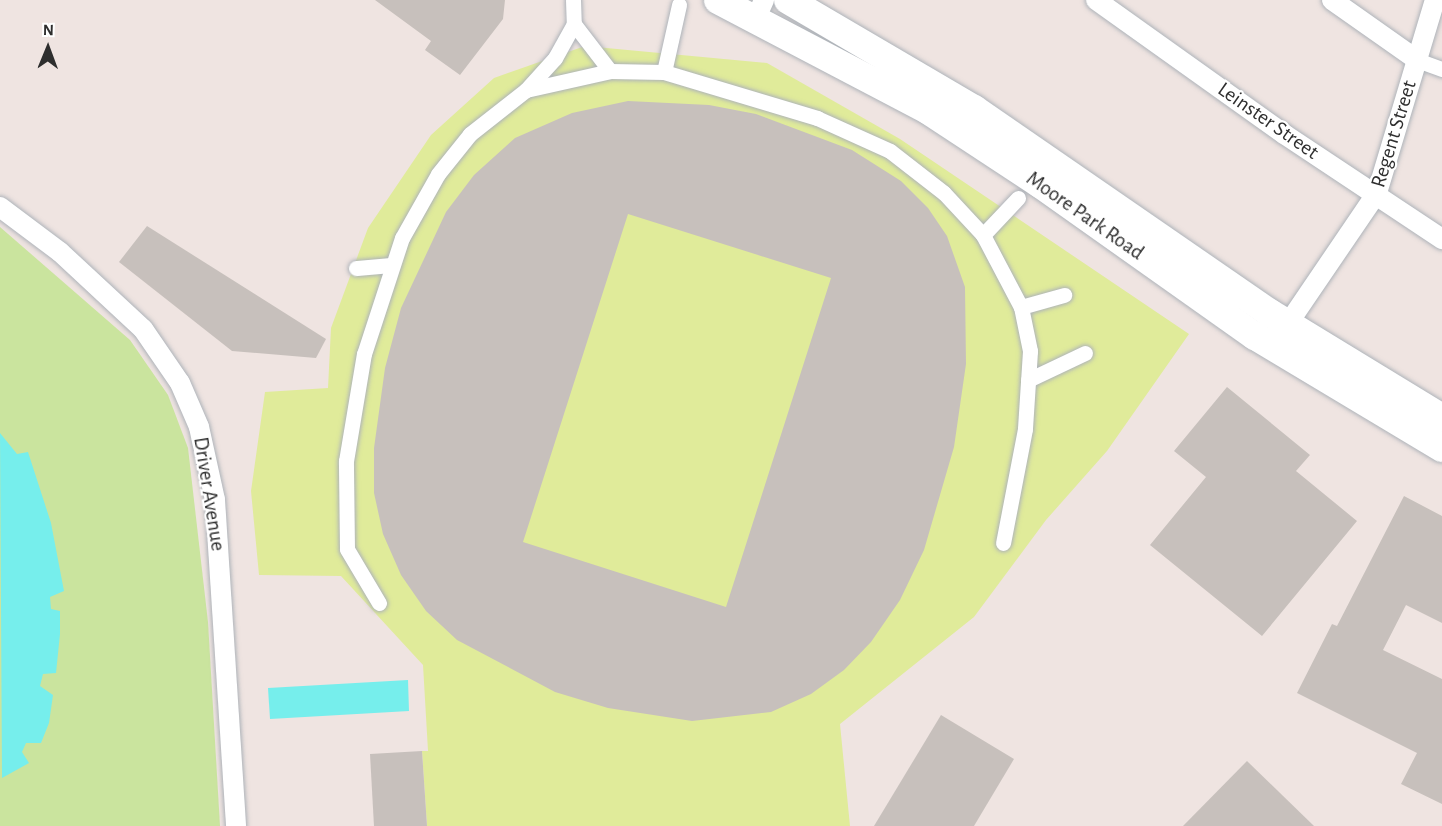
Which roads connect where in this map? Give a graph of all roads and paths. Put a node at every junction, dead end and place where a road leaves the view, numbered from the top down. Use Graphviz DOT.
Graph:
graph roads {
  1 [pos="573,0"];
  2 [pos="718,0"];
  3 [pos="788,0"];
  4 [pos="1096,0"];
  5 [pos="1332,0"];
  6 [pos="1435,0"];
  7 [pos="679,4"];
  8 [pos="760,9"];
  9 [pos="574,24"];
  10 [pos="1417,60"];
  11 [pos="1442,69"];
  12 [pos="610,71"];
  13 [pos="664,72"];
  14 [pos="526,90"];
  15 [pos="1377,193"];
  16 [pos="1018,198"];
  17 [pos="0,207"];
  18 [pos="983,235"];
  19 [pos="1442,238"];
  20 [pos="392,265"];
  21 [pos="356,268"];
  22 [pos="1064,295"];
  23 [pos="1021,307"];
  24 [pos="1289,323"];
  25 [pos="1272,347"];
  26 [pos="1085,353"];
  27 [pos="1028,380"];
  28 [pos="1442,418"];
  29 [pos="1442,448"];
  30 [pos="1003,543"];
  31 [pos="379,603"];
  32 [pos="236,826"];
  1 -- 9 [label="street"];
  2 -- 8 [label="main road, Moore Park Road"];
  3 -- 24 [label="main road, Moore Park Road"];
  4 -- 15 [label="street, Leinster Street"];
  5 -- 10 [label="street"];
  6 -- 10 [label="street, Regent Street"];
  7 -- 13 [label="street"];
  8 -- 25 [label="main road, Moore Park Road"];
  9 -- 12 [label="street"];
  9 -- 14 [label="street"];
  10 -- 11 [label="street"];
  10 -- 15 [label="street, Regent Street"];
  12 -- 13 [label="street"];
  12 -- 14 [label="street"];
  13 -- 18 [label="street"];
  14 -- 20 [label="street"];
  15 -- 19 [label="street, Leinster Street"];
  15 -- 24 [label="street, Regent Street"];
  16 -- 18 [label="street"];
  17 -- 32 [label="street, Driver Avenue"];
  18 -- 23 [label="street"];
  20 -- 21 [label="street"];
  20 -- 31 [label="street"];
  22 -- 23 [label="street"];
  23 -- 27 [label="street"];
  24 -- 25 [label="street, Regent Street"];
  24 -- 28 [label="main road, Moore Park Road"];
  25 -- 29 [label="main road, Moore Park Road"];
  26 -- 27 [label="street"];
  27 -- 30 [label="street"];
}
